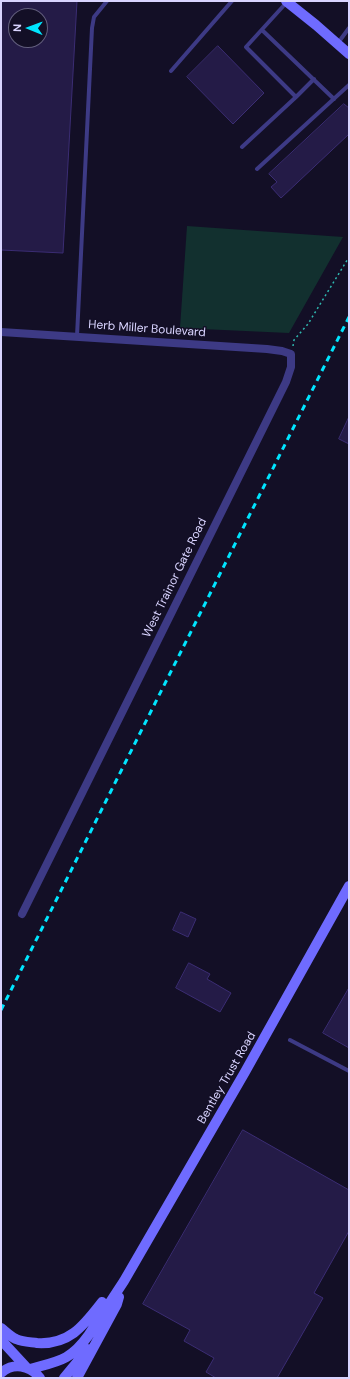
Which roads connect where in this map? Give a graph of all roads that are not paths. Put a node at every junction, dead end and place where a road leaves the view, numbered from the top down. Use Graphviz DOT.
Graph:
graph roads {
  1 [pos="107,1"];
  2 [pos="232,1"];
  3 [pos="287,2"];
  4 [pos="349,28"];
  5 [pos="262,30"];
  6 [pos="337,43"];
  7 [pos="349,54"];
  8 [pos="171,71"];
  9 [pos="314,80"];
  10 [pos="349,85"];
  11 [pos="296,97"];
  12 [pos="334,99"];
  13 [pos="242,147"];
  14 [pos="257,169"];
  15 [pos="1,332"];
  16 [pos="77,336"];
  17 [pos="291,354"];
  18 [pos="349,886"];
  19 [pos="22,914"];
  20 [pos="290,1040"];
  21 [pos="349,1071"];
  22 [pos="124,1281"];
  23 [pos="1,1328"];
  24 [pos="1,1340"];
  25 [pos="94,1345"];
  26 [pos="28,1368"];
  27 [pos="1,1373"];
  28 [pos="40,1378"];
  29 [pos="64,1378"];
  30 [pos="77,1378"];
  1 -- 16 [label="lane"];
  2 -- 8 [label="lane"];
  3 -- 5 [label="lane"];
  3 -- 6 [label="street"];
  4 -- 6 [label="lane"];
  5 -- 9 [label="lane"];
  5 -- 11 [label="lane"];
  6 -- 7 [label="street"];
  9 -- 11 [label="lane"];
  9 -- 12 [label="lane"];
  10 -- 12 [label="lane"];
  11 -- 13 [label="lane"];
  12 -- 14 [label="lane"];
  15 -- 16 [label="street, Herb Miller Boulevard"];
  16 -- 17 [label="street, Herb Miller Boulevard"];
  17 -- 19 [label="street, West Trainor Gate Road"];
  18 -- 22 [label="street, Bentley Trust Road"];
  20 -- 21 [label="lane"];
  22 -- 23 [label="street"];
  22 -- 25 [label="street, Bentley Trust Road"];
  22 -- 26 [label="street, Bentley Trust Road"];
  24 -- 26 [label="street"];
  25 -- 29 [label="street, Bentley Trust Road"];
  25 -- 30 [label="street, Bentley Trust Road"];
  26 -- 27 [label="street, Bentley Trust Road"];
  26 -- 28 [label="street"];
}
